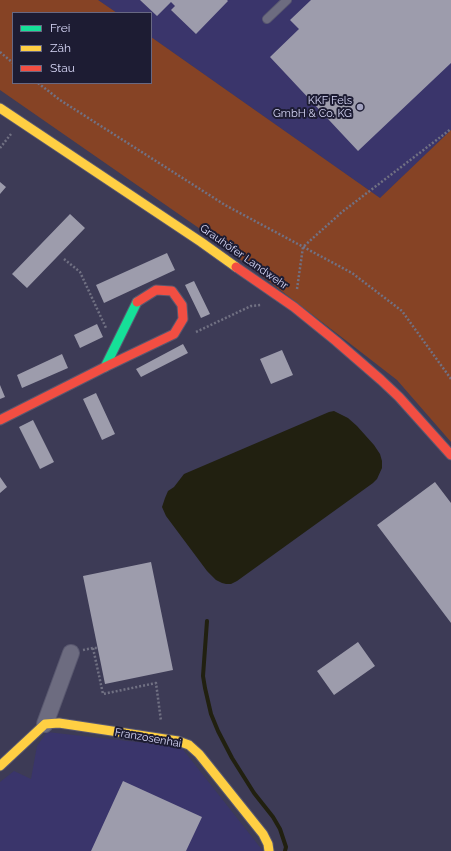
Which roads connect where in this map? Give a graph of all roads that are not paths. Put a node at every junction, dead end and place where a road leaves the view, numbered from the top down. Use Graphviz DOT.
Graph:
graph roads {
  1 [pos="287,0"];
  2 [pos="267,19"];
  3 [pos="0,108"];
  4 [pos="105,367"];
  5 [pos="0,420"];
  6 [pos="451,456"];
  7 [pos="71,653"];
  8 [pos="45,724"];
  9 [pos="0,766"];
  10 [pos="269,851"];
  1 -- 2 [label="lane"];
  3 -- 6 [label="street, Grauhöfer Landwehr"];
  4 -- 4 [label="street"];
  4 -- 5 [label="street"];
  7 -- 8 [label="street"];
  8 -- 9 [label="street"];
  8 -- 10 [label="street, Franzosenhai"];
}
